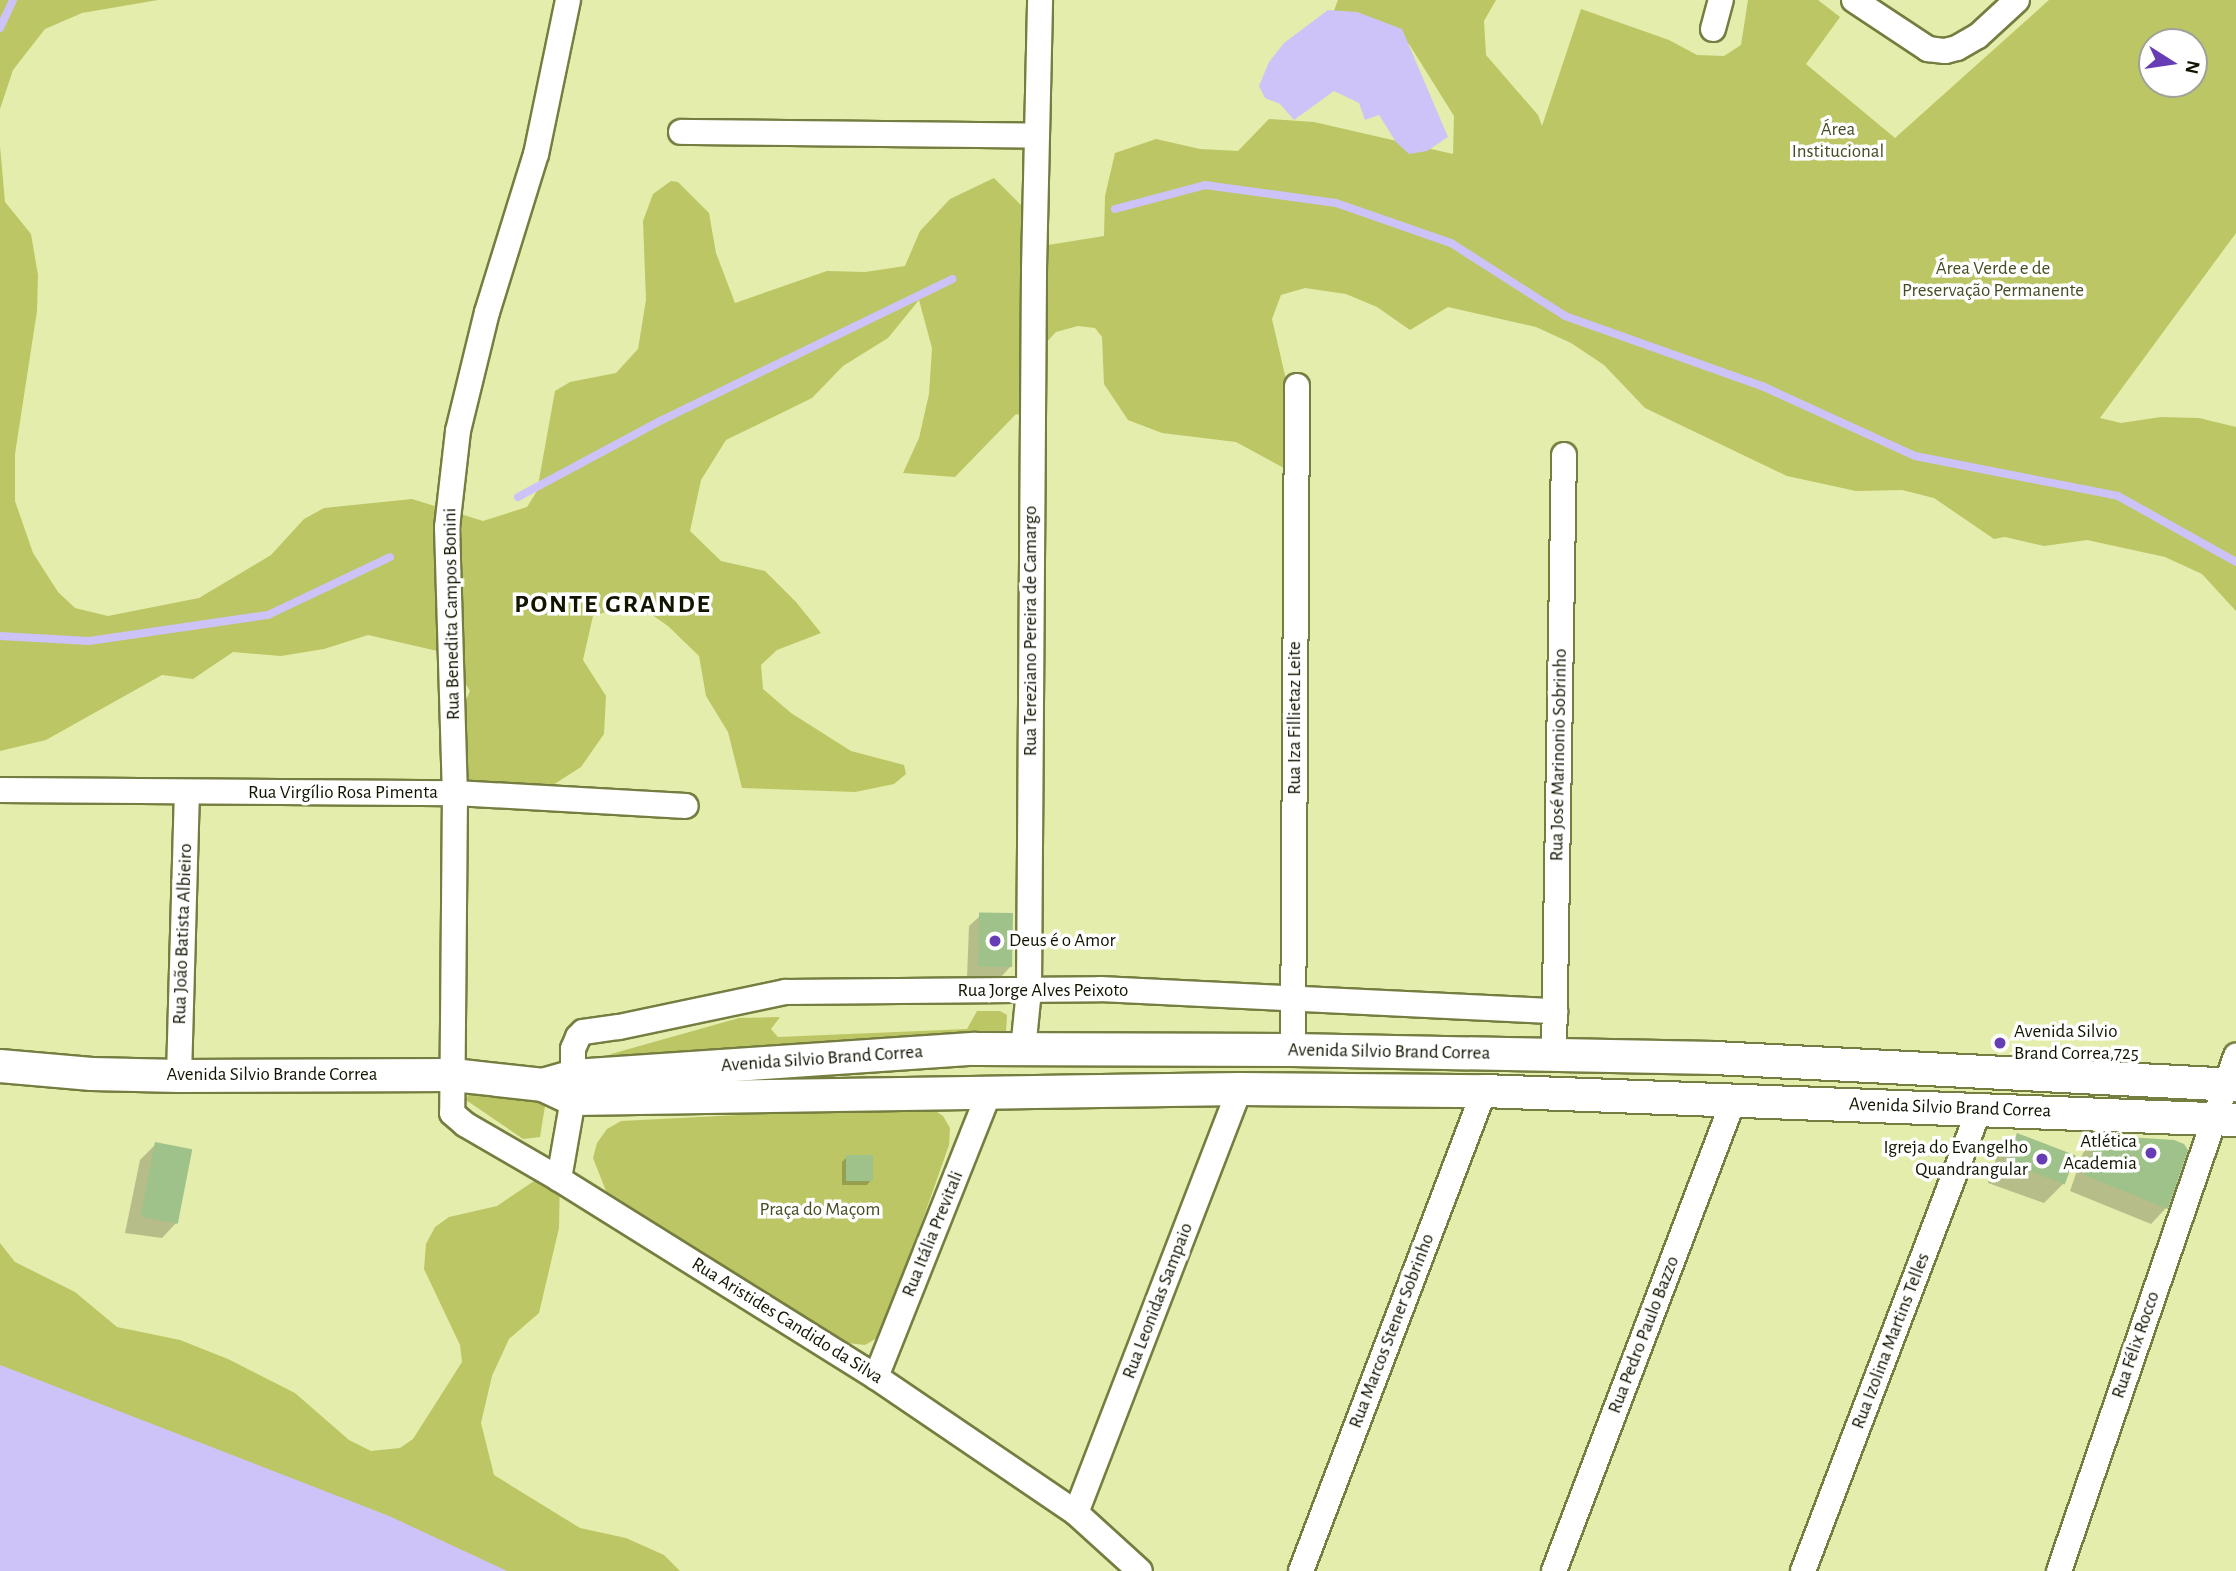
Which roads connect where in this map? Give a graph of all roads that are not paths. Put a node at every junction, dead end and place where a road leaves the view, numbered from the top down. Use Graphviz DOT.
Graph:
graph roads {
  1 [pos="568,0"];
  2 [pos="1040,0"];
  3 [pos="1721,0"];
  4 [pos="1854,0"];
  5 [pos="2017,0"];
  6 [pos="1713,29"];
  7 [pos="681,132"];
  8 [pos="1037,136"];
  9 [pos="1297,386"];
  10 [pos="1564,455"];
  11 [pos="0,790"];
  12 [pos="187,793"];
  13 [pos="455,793"];
  14 [pos="687,806"];
  15 [pos="1029,990"];
  16 [pos="1293,997"];
  17 [pos="1555,1011"];
  18 [pos="1023,1050"];
  19 [pos="1293,1050"];
  20 [pos="1554,1055"];
  21 [pos="0,1066"];
  22 [pos="453,1074"];
  23 [pos="179,1076"];
  24 [pos="2233,1076"];
  25 [pos="573,1088"];
  26 [pos="1240,1088"];
  27 [pos="1484,1090"];
  28 [pos="990,1091"];
  29 [pos="1734,1099"];
  30 [pos="1979,1110"];
  31 [pos="2224,1119"];
  32 [pos="559,1178"];
  33 [pos="876,1377"];
  34 [pos="1076,1513"];
  35 [pos="1140,1571"];
  36 [pos="1301,1571"];
  37 [pos="1554,1571"];
  38 [pos="1803,1571"];
  39 [pos="2059,1571"];
  1 -- 13 [label="street, Rua Benedita Campos Bonini"];
  2 -- 8 [label="street, Rua Tereziano Pereira de Camargo"];
  3 -- 6 [label="street"];
  4 -- 5 [label="street"];
  7 -- 8 [label="street"];
  8 -- 15 [label="street, Rua Tereziano Pereira de Camargo"];
  9 -- 16 [label="street, Rua Iza Fillietaz Leite"];
  10 -- 17 [label="street, Rua José Marinonio Sobrinho"];
  11 -- 12 [label="street, Rua Virgílio Rosa Pimenta"];
  12 -- 13 [label="street, Rua Virgílio Rosa Pimenta"];
  12 -- 23 [label="street, Rua João Batista Albieiro"];
  13 -- 14 [label="street, Rua Virgílio Rosa Pimenta"];
  13 -- 22 [label="street, Rua Benedita Campos Bonini"];
  15 -- 16 [label="street, Rua Jorge Alves Peixoto"];
  15 -- 18 [label="street, Rua Tereziano Pereira de Camargo"];
  15 -- 25 [label="street, Rua Jorge Alves Peixoto"];
  16 -- 17 [label="street, Rua Jorge Alves Peixoto"];
  16 -- 19 [label="street, Rua Iza Fillietaz Leite"];
  17 -- 20 [label="street, Rua José Marinonio Sobrinho"];
  18 -- 19 [label="main road, Avenida Silvio Brand Correa"];
  18 -- 25 [label="main road, Avenida Silvio Brand Correa"];
  19 -- 20 [label="main road, Avenida Silvio Brand Correa"];
  20 -- 24 [label="main road, Avenida Silvio Brand Correa"];
  21 -- 23 [label="main road, Avenida Silvio Brande Correa"];
  22 -- 23 [label="main road, Avenida Silvio Brande Correa"];
  22 -- 25 [label="main road, Avenida Silvio Brande Correa"];
  22 -- 32 [label="street, Rua Aristides Candido da Silva"];
  24 -- 31 [label="street, Rua Félix Rocco"];
  25 -- 28 [label="main road, Avenida Silvio Brand Correa"];
  25 -- 32 [label="street, Rua Jorge Alves Peixoto"];
  26 -- 27 [label="main road, Avenida Silvio Brand Correa"];
  26 -- 28 [label="main road, Avenida Silvio Brand Correa"];
  26 -- 34 [label="street, Rua Leonidas Sampaio"];
  27 -- 29 [label="main road, Avenida Silvio Brand Correa"];
  27 -- 36 [label="street, Rua Marcos Stener Sobrinho"];
  28 -- 33 [label="street, Rua Itália Previtali"];
  29 -- 30 [label="main road, Avenida Silvio Brand Correa"];
  29 -- 37 [label="street, Rua Pedro Paulo Bazzo"];
  30 -- 31 [label="main road, Avenida Silvio Brand Correa"];
  30 -- 38 [label="street, Rua Izolina Martins Telles"];
  31 -- 39 [label="street, Rua Félix Rocco"];
  32 -- 33 [label="street, Rua Aristides Candido da Silva"];
  33 -- 34 [label="street, Rua Aristides Candido da Silva"];
  34 -- 35 [label="street, Rua Aristides Candido da Silva"];
}
